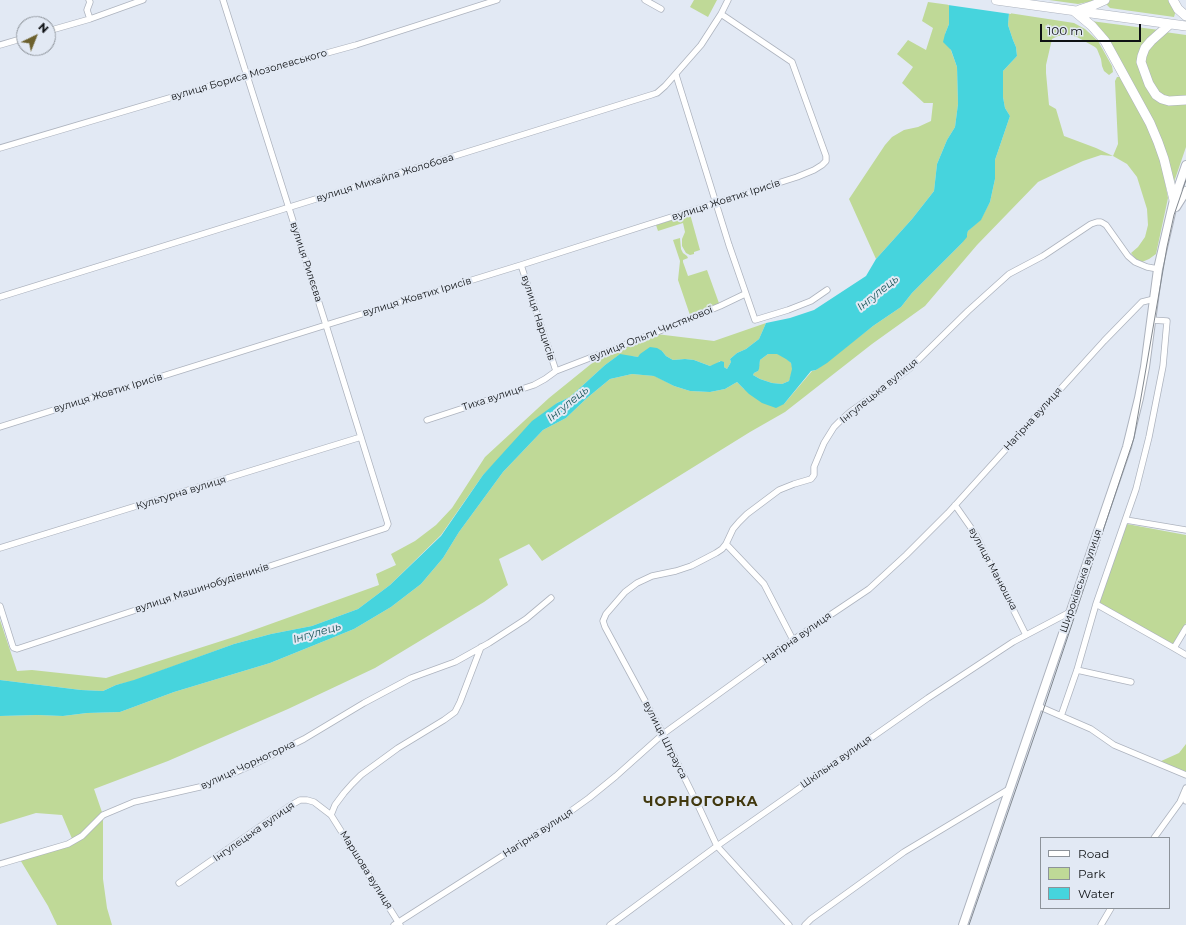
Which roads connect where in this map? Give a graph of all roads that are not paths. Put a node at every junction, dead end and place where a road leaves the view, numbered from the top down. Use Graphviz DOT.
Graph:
graph roads {
  1 [pos="89,0"];
  2 [pos="143,0"];
  3 [pos="223,0"];
  4 [pos="497,0"];
  5 [pos="645,0"];
  6 [pos="728,0"];
  7 [pos="996,0"];
  8 [pos="1106,0"];
  9 [pos="1173,0"];
  10 [pos="661,9"];
  11 [pos="1074,11"];
  12 [pos="721,14"];
  13 [pos="1186,16"];
  14 [pos="90,19"];
  15 [pos="1170,24"];
  16 [pos="1186,26"];
  17 [pos="56,29"];
  18 [pos="16,40"];
  19 [pos="0,45"];
  20 [pos="247,75"];
  21 [pos="676,75"];
  22 [pos="1186,100"];
  23 [pos="0,148"];
  24 [pos="1186,165"];
  25 [pos="1186,191"];
  26 [pos="1174,200"];
  27 [pos="716,202"];
  28 [pos="288,208"];
  29 [pos="1168,228"];
  30 [pos="521,265"];
  31 [pos="1158,269"];
  32 [pos="827,290"];
  33 [pos="745,294"];
  34 [pos="0,297"];
  35 [pos="1154,299"];
  36 [pos="1151,320"];
  37 [pos="326,325"];
  38 [pos="556,371"];
  39 [pos="427,420"];
  40 [pos="0,427"];
  41 [pos="361,438"];
  42 [pos="955,505"];
  43 [pos="1126,520"];
  44 [pos="388,524"];
  45 [pos="1186,530"];
  46 [pos="726,544"];
  47 [pos="0,548"];
  48 [pos="551,598"];
  49 [pos="1096,604"];
  50 [pos="0,606"];
  51 [pos="1070,612"];
  52 [pos="605,627"];
  53 [pos="1186,628"];
  54 [pos="1026,635"];
  55 [pos="793,640"];
  56 [pos="481,647"];
  57 [pos="1174,648"];
  58 [pos="1186,655"];
  59 [pos="1077,670"];
  60 [pos="1132,682"];
  61 [pos="1038,706"];
  62 [pos="1061,716"];
  63 [pos="663,734"];
  64 [pos="1186,774"];
  65 [pos="1186,788"];
  66 [pos="1009,789"];
  67 [pos="1186,797"];
  68 [pos="1186,801"];
  69 [pos="331,815"];
  70 [pos="1155,837"];
  71 [pos="716,846"];
  72 [pos="0,864"];
  73 [pos="179,883"];
  74 [pos="1110,909"];
  75 [pos="397,924"];
  76 [pos="610,925"];
  77 [pos="789,925"];
  78 [pos="805,925"];
  79 [pos="963,925"];
  80 [pos="1101,925"];
  1 -- 14 [label="street"];
  2 -- 14 [label="street"];
  3 -- 20 [label="street, вулиця Рилєєва"];
  4 -- 20 [label="street, вулиця Бориса Мозолевського"];
  5 -- 10 [label="street"];
  6 -- 12 [label="street, вулиця Михайла Жолобова"];
  7 -- 11 [label="main road"];
  8 -- 11 [label="main road"];
  9 -- 13 [label="main road"];
  11 -- 15 [label="main road"];
  11 -- 26 [label="main road"];
  12 -- 21 [label="street, вулиця Михайла Жолобова"];
  12 -- 27 [label="street, вулиця Жовтих Ірисів"];
  14 -- 17 [label="street"];
  15 -- 16 [label="main road"];
  15 -- 22 [label="main road"];
  18 -- 19 [label="street"];
  20 -- 23 [label="street, вулиця Бориса Мозолевського"];
  20 -- 28 [label="street, вулиця Рилєєва"];
  21 -- 27 [label="street"];
  21 -- 28 [label="street, вулиця Михайла Жолобова"];
  24 -- 26 [label="main road"];
  25 -- 29 [label="main road"];
  26 -- 29 [label="main road"];
  27 -- 30 [label="street, вулиця Жовтих Ірисів"];
  27 -- 33 [label="street"];
  28 -- 34 [label="street, вулиця Михайла Жолобова"];
  28 -- 37 [label="street, вулиця Рилєєва"];
  29 -- 31 [label="main road, Широківська вулиця"];
  30 -- 37 [label="street, вулиця Жовтих Ірисів"];
  30 -- 38 [label="street, вулиця Нарцисів"];
  31 -- 35 [label="main road, Широківська вулиця"];
  31 -- 46 [label="street, Інгулецька вулиця"];
  32 -- 33 [label="street"];
  33 -- 38 [label="street, вулиця Ольги Чистякової"];
  35 -- 36 [label="main road, Широківська вулиця"];
  35 -- 42 [label="street, Нагірна вулиця"];
  36 -- 43 [label="street"];
  36 -- 51 [label="main road, Широківська вулиця"];
  37 -- 40 [label="street, вулиця Жовтих Ірисів"];
  37 -- 41 [label="street, вулиця Рилєєва"];
  38 -- 39 [label="street, Тиха вулиця"];
  41 -- 44 [label="street, вулиця Рилєєва"];
  41 -- 47 [label="street, Культурна вулиця"];
  42 -- 54 [label="street, вулиця Манюшка"];
  42 -- 55 [label="street, Нагірна вулиця"];
  43 -- 45 [label="street"];
  43 -- 49 [label="street"];
  44 -- 50 [label="street, вулиця Машинобудівників"];
  46 -- 52 [label="street, Інгулецька вулиця"];
  46 -- 55 [label="street"];
  48 -- 56 [label="street, вулиця Чорногорка"];
  49 -- 57 [label="street"];
  49 -- 59 [label="street"];
  51 -- 54 [label="street, Шкільна вулиця"];
  51 -- 61 [label="main road, Широківська вулиця"];
  52 -- 63 [label="street, вулиця Штрауса"];
  53 -- 57 [label="street"];
  54 -- 71 [label="street, Шкільна вулиця"];
  55 -- 63 [label="street, Нагірна вулиця"];
  56 -- 69 [label="street"];
  56 -- 72 [label="street, вулиця Чорногорка"];
  57 -- 58 [label="street"];
  59 -- 60 [label="street"];
  59 -- 62 [label="street"];
  61 -- 62 [label="street"];
  61 -- 66 [label="main road, Широківська вулиця"];
  62 -- 64 [label="street"];
  63 -- 71 [label="street, вулиця Штрауса"];
  63 -- 75 [label="street, Нагірна вулиця"];
  65 -- 70 [label="street"];
  66 -- 78 [label="street"];
  66 -- 79 [label="main road, Широківська вулиця"];
  67 -- 68 [label="street"];
  69 -- 73 [label="street, Інгулецька вулиця"];
  69 -- 75 [label="street, Маршова вулиця"];
  71 -- 76 [label="street, Шкільна вулиця"];
  71 -- 77 [label="street, вулиця Штрауса"];
  74 -- 80 [label="street"];
}
